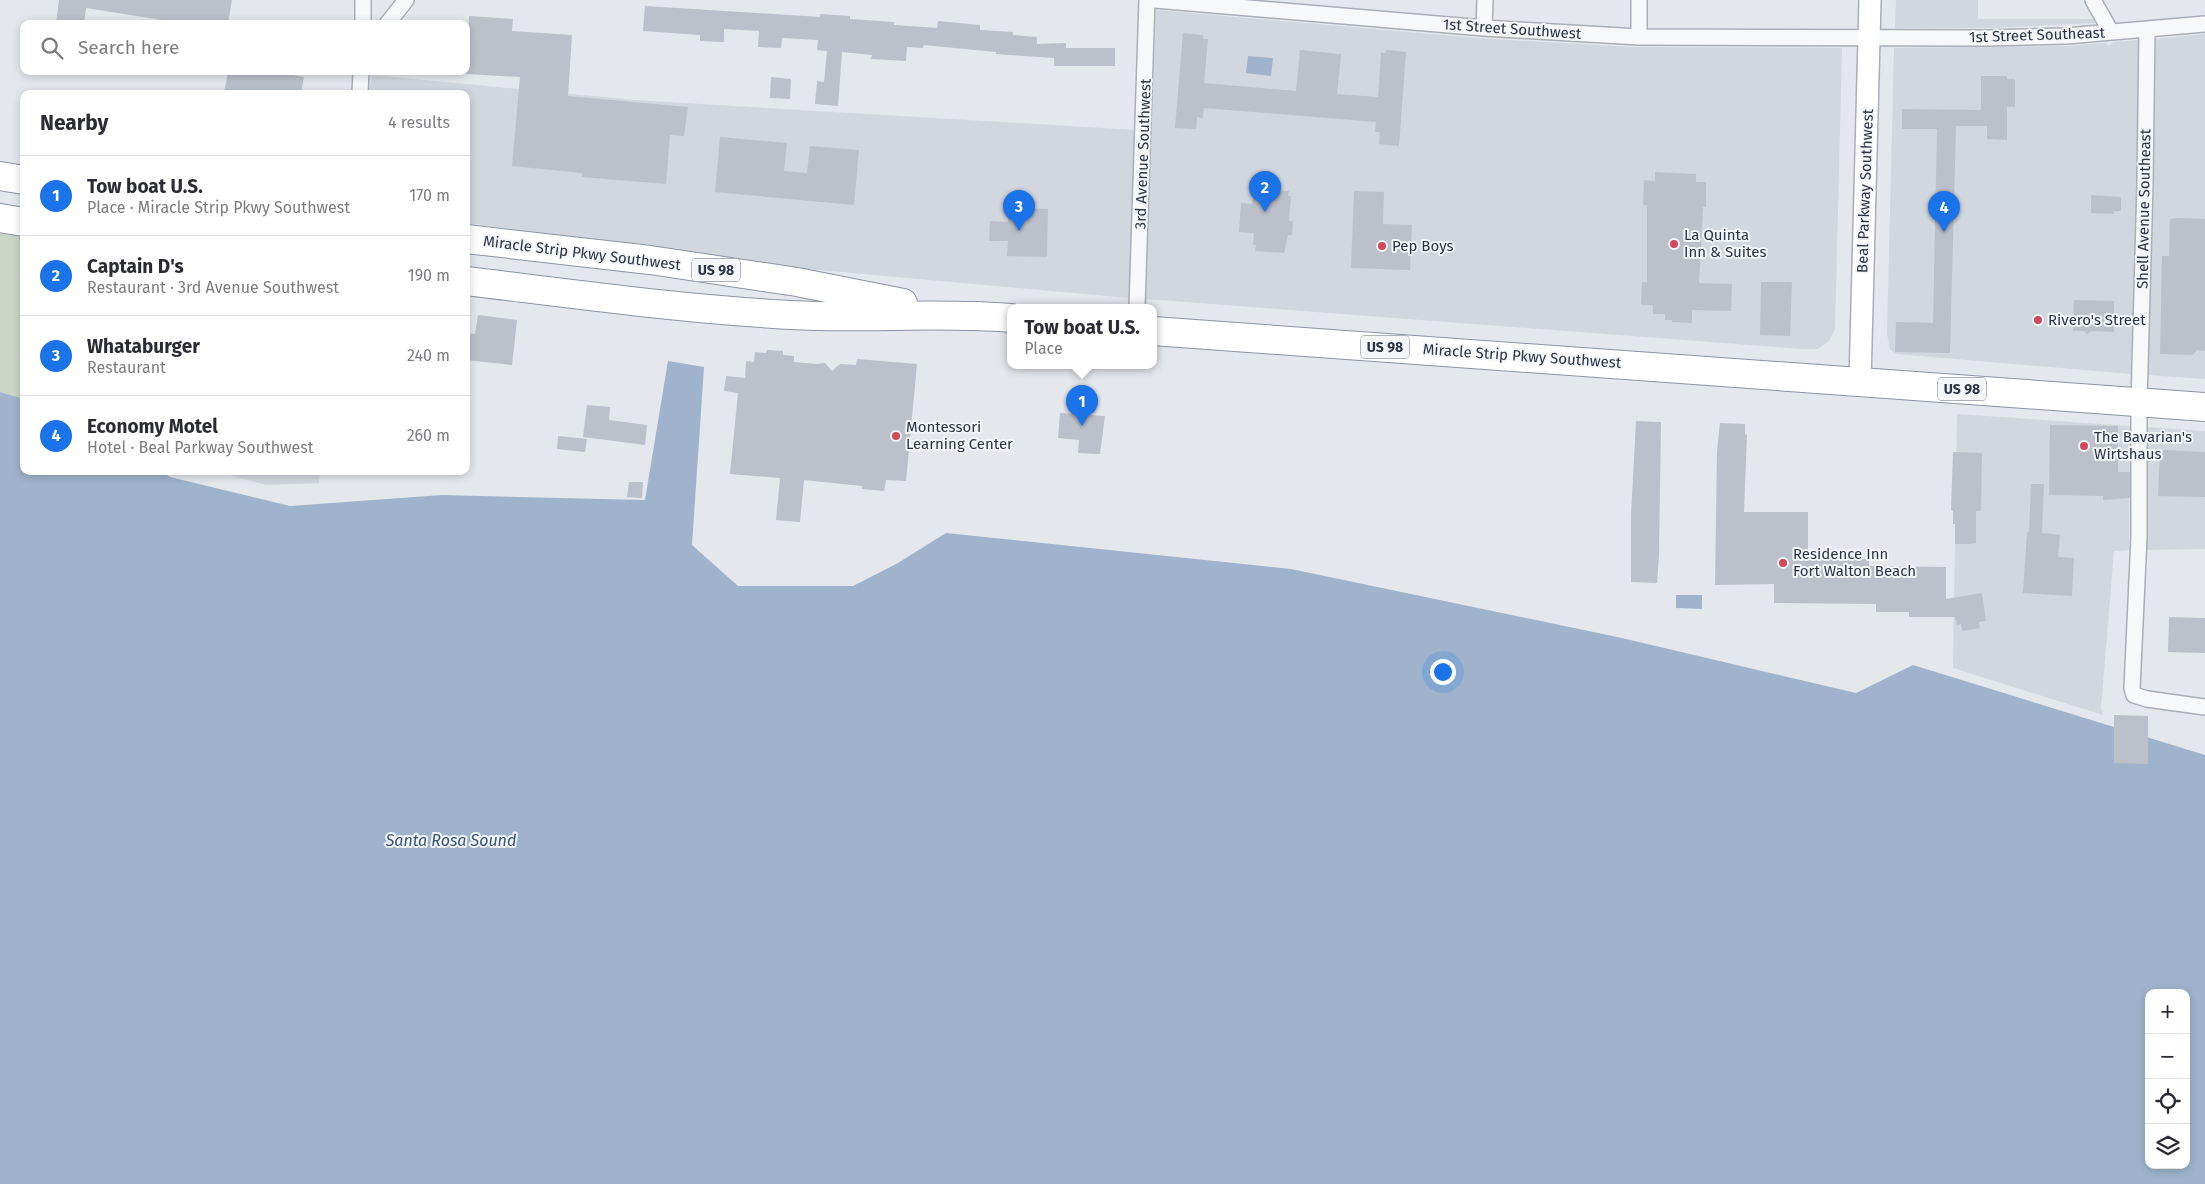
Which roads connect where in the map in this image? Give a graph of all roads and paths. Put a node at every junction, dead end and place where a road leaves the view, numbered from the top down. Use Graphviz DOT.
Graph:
graph roads {
  1 [pos="363,0"];
  2 [pos="406,0"];
  3 [pos="1147,0"];
  4 [pos="1155,0"];
  5 [pos="1485,0"];
  6 [pos="1639,0"];
  7 [pos="1870,0"];
  8 [pos="2093,0"];
  9 [pos="1192,2"];
  10 [pos="363,20"];
  11 [pos="390,20"];
  12 [pos="2205,24"];
  13 [pos="1484,28"];
  14 [pos="2147,29"];
  15 [pos="2111,32"];
  16 [pos="1638,37"];
  17 [pos="1869,38"];
  18 [pos="0,176"];
  19 [pos="20,179"];
  20 [pos="0,218"];
  21 [pos="20,221"];
  22 [pos="470,239"];
  23 [pos="470,281"];
  24 [pos="1137,304"];
  25 [pos="964,314"];
  26 [pos="1007,318"];
  27 [pos="1157,330"];
  28 [pos="1860,382"];
  29 [pos="2139,402"];
  30 [pos="2205,407"];
  31 [pos="2205,707"];
  1 -- 10 [label="street"];
  2 -- 11 [label="street"];
  3 -- 24 [label="street, 3rd Avenue Southwest"];
  4 -- 9 [label="street, 1st Street Southwest"];
  5 -- 13 [label="street"];
  6 -- 16 [label="street"];
  7 -- 17 [label="main road, Beal Parkway Southwest"];
  8 -- 15 [label="street"];
  9 -- 13 [label="street, 1st Street Southwest"];
  12 -- 14 [label="street, 1st Street Southeast"];
  13 -- 16 [label="street, 1st Street Southwest"];
  14 -- 15 [label="street, 1st Street Southeast"];
  14 -- 29 [label="street, Shell Avenue Southeast"];
  15 -- 17 [label="street, 1st Street Southeast"];
  16 -- 17 [label="street, 1st Street Southwest"];
  17 -- 28 [label="main road, Beal Parkway Southwest"];
  18 -- 19 [label="highway"];
  20 -- 21 [label="highway"];
  22 -- 25 [label="highway, Miracle Strip Pkwy Southwest / US 98"];
  23 -- 25 [label="highway, Miracle Strip Pkwy Southwest / US 98"];
  25 -- 26 [label="highway, Miracle Strip Pkwy Southwest / US 98"];
  27 -- 28 [label="highway, Miracle Strip Pkwy Southwest / US 98"];
  28 -- 29 [label="highway, US 98"];
  29 -- 30 [label="highway, US 98"];
  29 -- 31 [label="street, Shell Avenue Southeast"];
}
